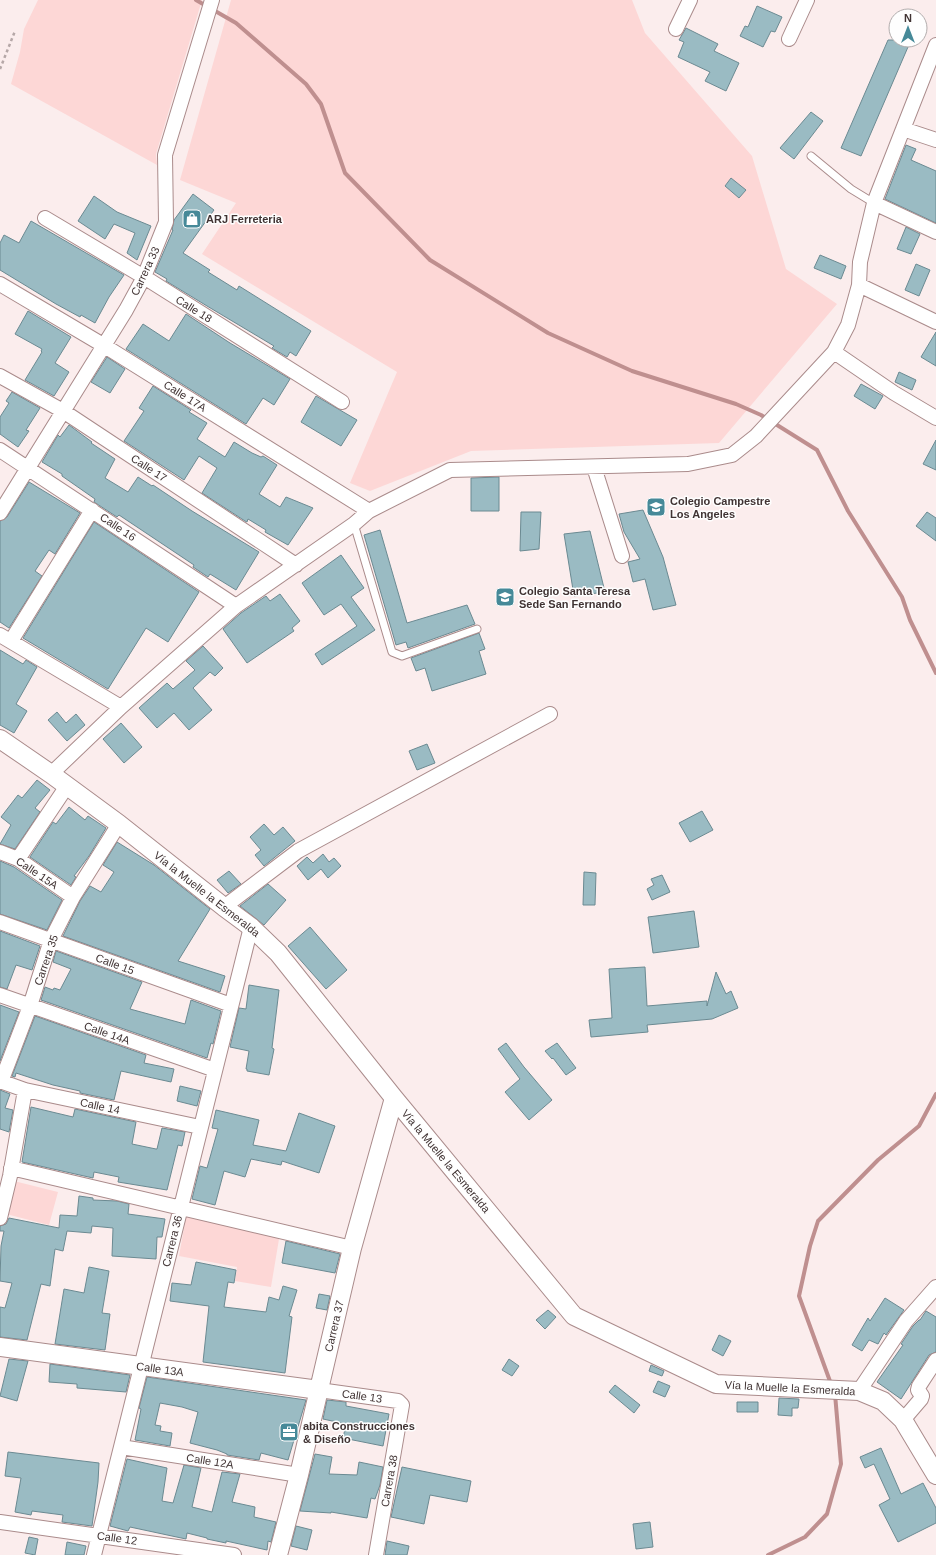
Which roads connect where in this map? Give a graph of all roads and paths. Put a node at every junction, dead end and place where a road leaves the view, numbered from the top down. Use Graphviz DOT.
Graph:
graph roads {
  1 [pos="212,0"];
  2 [pos="690,0"];
  3 [pos="807,0"];
  4 [pos="676,29"];
  5 [pos="15,31"];
  6 [pos="789,39"];
  7 [pos="935,49"];
  8 [pos="0,69"];
  9 [pos="904,129"];
  10 [pos="936,140"];
  11 [pos="811,156"];
  12 [pos="874,203"];
  13 [pos="45,218"];
  14 [pos="936,232"];
  15 [pos="144,277"];
  16 [pos="0,284"];
  17 [pos="859,284"];
  18 [pos="936,322"];
  19 [pos="103,345"];
  20 [pos="834,352"];
  21 [pos="0,376"];
  22 [pos="342,402"];
  23 [pos="63,411"];
  24 [pos="936,418"];
  25 [pos="0,450"];
  26 [pos="594,467"];
  27 [pos="29,468"];
  28 [pos="92,510"];
  29 [pos="369,511"];
  30 [pos="0,513"];
  31 [pos="354,524"];
  32 [pos="622,556"];
  33 [pos="296,565"];
  34 [pos="236,606"];
  35 [pos="477,629"];
  36 [pos="6,638"];
  37 [pos="121,707"];
  38 [pos="550,714"];
  39 [pos="0,739"];
  40 [pos="51,774"];
  41 [pos="67,786"];
  42 [pos="119,824"];
  43 [pos="0,852"];
  44 [pos="18,859"];
  45 [pos="73,897"];
  46 [pos="224,907"];
  47 [pos="0,922"];
  48 [pos="251,927"];
  49 [pos="51,940"];
  50 [pos="0,995"];
  51 [pos="231,1005"];
  52 [pos="30,1006"];
  53 [pos="215,1070"];
  54 [pos="1,1082"];
  55 [pos="26,1090"];
  56 [pos="394,1098"];
  57 [pos="200,1127"];
  58 [pos="7,1172"];
  59 [pos="181,1207"];
  60 [pos="0,1218"];
  61 [pos="352,1248"];
  62 [pos="936,1288"];
  63 [pos="0,1347"];
  64 [pos="936,1360"];
  65 [pos="141,1366"];
  66 [pos="319,1390"];
  67 [pos="859,1391"];
  68 [pos="403,1407"];
  69 [pos="903,1420"];
  70 [pos="121,1447"];
  71 [pos="299,1475"];
  72 [pos="936,1475"];
  73 [pos="0,1522"];
  74 [pos="99,1536"];
  75 [pos="94,1555"];
  76 [pos="234,1555"];
  77 [pos="278,1555"];
  78 [pos="376,1555"];
  1 -- 15 [label="street, Carrera 33"];
  2 -- 4 [label="street"];
  3 -- 6 [label="street"];
  5 -- 8 [label="path"];
  7 -- 9 [label="street"];
  9 -- 10 [label="street"];
  9 -- 12 [label="street"];
  11 -- 12 [label="lane"];
  12 -- 14 [label="street"];
  12 -- 17 [label="street"];
  13 -- 15 [label="street, Calle 18"];
  15 -- 19 [label="street, Carrera 33"];
  15 -- 22 [label="street, Calle 18"];
  16 -- 19 [label="street, Calle 17A"];
  17 -- 18 [label="street"];
  17 -- 20 [label="street"];
  19 -- 23 [label="street, Carrera 33"];
  19 -- 29 [label="street, Calle 17A"];
  20 -- 24 [label="street"];
  20 -- 26 [label="street"];
  21 -- 23 [label="street, Calle 17"];
  23 -- 27 [label="street, Carrera 33"];
  23 -- 33 [label="street, Calle 17"];
  25 -- 27 [label="street, Calle 16"];
  26 -- 29 [label="street"];
  26 -- 32 [label="street"];
  27 -- 28 [label="street, Calle 16"];
  27 -- 30 [label="street, Carrera 33"];
  28 -- 34 [label="street, Calle 16"];
  28 -- 36 [label="street"];
  29 -- 31 [label="street"];
  31 -- 33 [label="street"];
  31 -- 35 [label="lane"];
  33 -- 34 [label="street"];
  34 -- 37 [label="street"];
  36 -- 37 [label="street"];
  37 -- 40 [label="street"];
  38 -- 46 [label="street"];
  39 -- 40 [label="street, Vía la Muelle la Esmeralda"];
  40 -- 41 [label="street, Vía la Muelle la Esmeralda"];
  41 -- 42 [label="street, Vía la Muelle la Esmeralda"];
  41 -- 44 [label="street"];
  42 -- 45 [label="street, Carrera 35"];
  42 -- 46 [label="street, Vía la Muelle la Esmeralda"];
  43 -- 44 [label="street, Calle 15A"];
  44 -- 45 [label="street, Calle 15A"];
  45 -- 49 [label="street, Carrera 35"];
  46 -- 48 [label="street, Vía la Muelle la Esmeralda"];
  47 -- 49 [label="street, Calle 15"];
  48 -- 51 [label="street, Carrera 36"];
  48 -- 56 [label="street, Vía la Muelle la Esmeralda"];
  49 -- 51 [label="street, Calle 15"];
  49 -- 52 [label="street, Carrera 35"];
  50 -- 52 [label="street, Calle 14A"];
  51 -- 53 [label="street, Carrera 36"];
  52 -- 53 [label="street, Calle 14A"];
  52 -- 54 [label="street, Carrera 35"];
  53 -- 57 [label="street, Carrera 36"];
  54 -- 55 [label="street, Calle 14"];
  55 -- 57 [label="street, Calle 14"];
  55 -- 58 [label="street"];
  56 -- 61 [label="street, Carrera 37"];
  56 -- 67 [label="street, Vía la Muelle la Esmeralda"];
  57 -- 59 [label="street, Carrera 36"];
  58 -- 59 [label="street"];
  58 -- 60 [label="street"];
  59 -- 61 [label="street"];
  59 -- 65 [label="street, Carrera 36"];
  61 -- 66 [label="street, Carrera 37"];
  62 -- 67 [label="street"];
  63 -- 65 [label="street, Calle 13A"];
  64 -- 69 [label="street"];
  65 -- 66 [label="street, Calle 13A"];
  65 -- 70 [label="street, Carrera 36"];
  66 -- 68 [label="street, Calle 13"];
  66 -- 71 [label="street, Carrera 37"];
  67 -- 69 [label="street, Vía la Muelle la Esmeralda"];
  68 -- 78 [label="street, Carrera 38"];
  69 -- 72 [label="street, Vía la Muelle la Esmeralda"];
  70 -- 71 [label="street, Calle 12A"];
  70 -- 74 [label="street, Carrera 36"];
  71 -- 77 [label="street, Carrera 37"];
  73 -- 74 [label="street, Calle 12"];
  74 -- 75 [label="street, Carrera 36"];
  74 -- 76 [label="street, Calle 12"];
}
